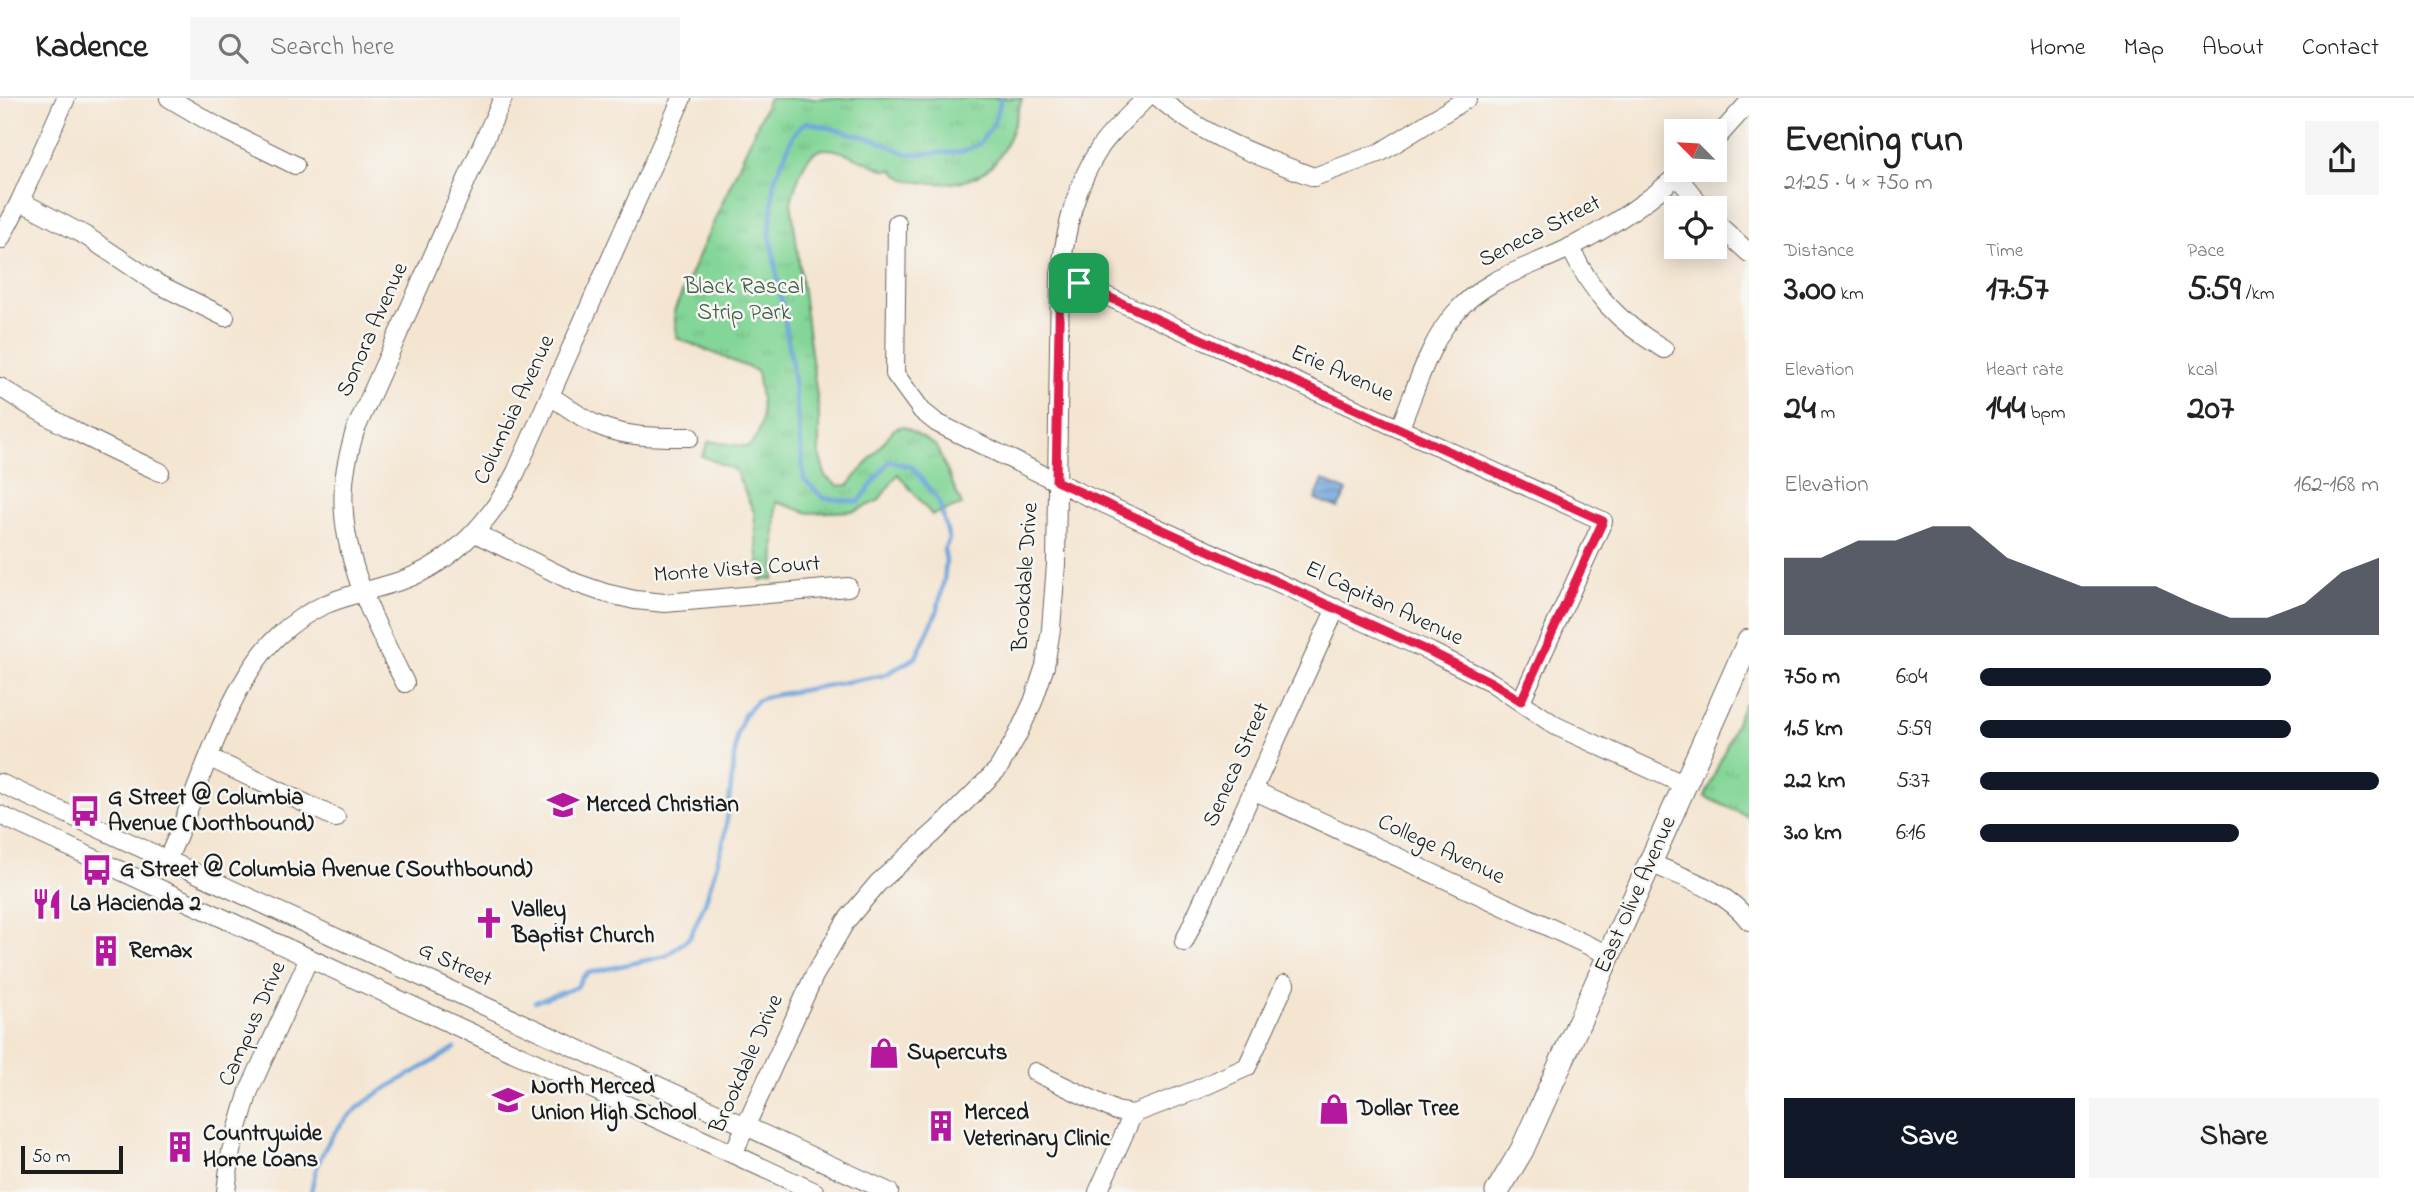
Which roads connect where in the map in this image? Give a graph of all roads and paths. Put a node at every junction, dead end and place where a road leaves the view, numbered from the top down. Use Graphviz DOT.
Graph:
graph roads {
  1 [pos="66,98"];
  2 [pos="169,98"];
  3 [pos="503,98"];
  4 [pos="682,98"];
  5 [pos="1146,98"];
  6 [pos="1159,98"];
  7 [pos="1468,98"];
  8 [pos="1749,102"];
  9 [pos="1727,127"];
  10 [pos="295,165"];
  11 [pos="1668,182"];
  12 [pos="20,201"];
  13 [pos="897,223"];
  14 [pos="1727,233"];
  15 [pos="0,240"];
  16 [pos="1570,247"];
  17 [pos="1749,253"];
  18 [pos="1060,275"];
  19 [pos="225,317"];
  20 [pos="1664,349"];
  21 [pos="0,387"];
  22 [pos="550,396"];
  23 [pos="1400,428"];
  24 [pos="690,437"];
  25 [pos="160,472"];
  26 [pos="1056,481"];
  27 [pos="475,533"];
  28 [pos="848,587"];
  29 [pos="362,592"];
  30 [pos="1336,608"];
  31 [pos="1749,641"];
  32 [pos="405,683"];
  33 [pos="1521,701"];
  34 [pos="209,758"];
  35 [pos="0,783"];
  36 [pos="1685,785"];
  37 [pos="1253,790"];
  38 [pos="0,815"];
  39 [pos="336,818"];
  40 [pos="167,860"];
  41 [pos="1650,863"];
  42 [pos="1749,921"];
  43 [pos="1184,942"];
  44 [pos="1609,955"];
  45 [pos="309,958"];
  46 [pos="1285,984"];
  47 [pos="1035,1072"];
  48 [pos="1133,1114"];
  49 [pos="745,1126"];
  50 [pos="1522,1150"];
  51 [pos="733,1154"];
  52 [pos="226,1192"];
  53 [pos="815,1192"];
  54 [pos="889,1192"];
  55 [pos="1098,1192"];
  56 [pos="1497,1192"];
  57 [pos="1510,1192"];
  1 -- 12 [label="street"];
  2 -- 10 [label="street"];
  3 -- 29 [label="street, Sonora Avenue"];
  4 -- 22 [label="street, Columbia Avenue"];
  5 -- 18 [label="street, Brookdale Drive"];
  6 -- 7 [label="street"];
  8 -- 9 [label="street"];
  11 -- 16 [label="street, Seneca Street"];
  12 -- 15 [label="street"];
  12 -- 19 [label="street"];
  13 -- 26 [label="street, El Capitan Avenue"];
  14 -- 17 [label="street"];
  16 -- 20 [label="street"];
  16 -- 23 [label="street, Seneca Street"];
  18 -- 23 [label="street, Erie Avenue"];
  18 -- 26 [label="street, Brookdale Drive"];
  21 -- 25 [label="street"];
  22 -- 24 [label="street"];
  22 -- 27 [label="street, Columbia Avenue"];
  23 -- 33 [label="street, Erie Avenue"];
  26 -- 30 [label="street, El Capitan Avenue"];
  26 -- 49 [label="street, Brookdale Drive"];
  27 -- 28 [label="street, Monte Vista Court"];
  27 -- 29 [label="street, Columbia Avenue"];
  29 -- 32 [label="street, Sonora Avenue"];
  29 -- 34 [label="street, Columbia Avenue"];
  30 -- 33 [label="street, El Capitan Avenue"];
  30 -- 37 [label="street, Seneca Street"];
  31 -- 36 [label="main road, East Olive Avenue"];
  33 -- 36 [label="street, El Capitan Avenue"];
  34 -- 39 [label="street"];
  34 -- 40 [label="street, Columbia Avenue"];
  35 -- 40 [label="street, G Street"];
  36 -- 41 [label="main road, East Olive Avenue"];
  37 -- 43 [label="street, Seneca Street"];
  37 -- 44 [label="street, College Avenue"];
  38 -- 45 [label="street"];
  40 -- 49 [label="street, G Street"];
  41 -- 42 [label="street"];
  41 -- 44 [label="main road, East Olive Avenue"];
  44 -- 50 [label="main road, East Olive Avenue"];
  45 -- 51 [label="street"];
  45 -- 52 [label="street, Campus Drive"];
  46 -- 48 [label="street"];
  47 -- 48 [label="street"];
  48 -- 55 [label="street"];
  49 -- 51 [label="street, Brookdale Drive"];
  49 -- 54 [label="street, G Street"];
  50 -- 56 [label="main road, East Olive Avenue"];
  50 -- 57 [label="main road, East Olive Avenue"];
  51 -- 53 [label="street"];
}
